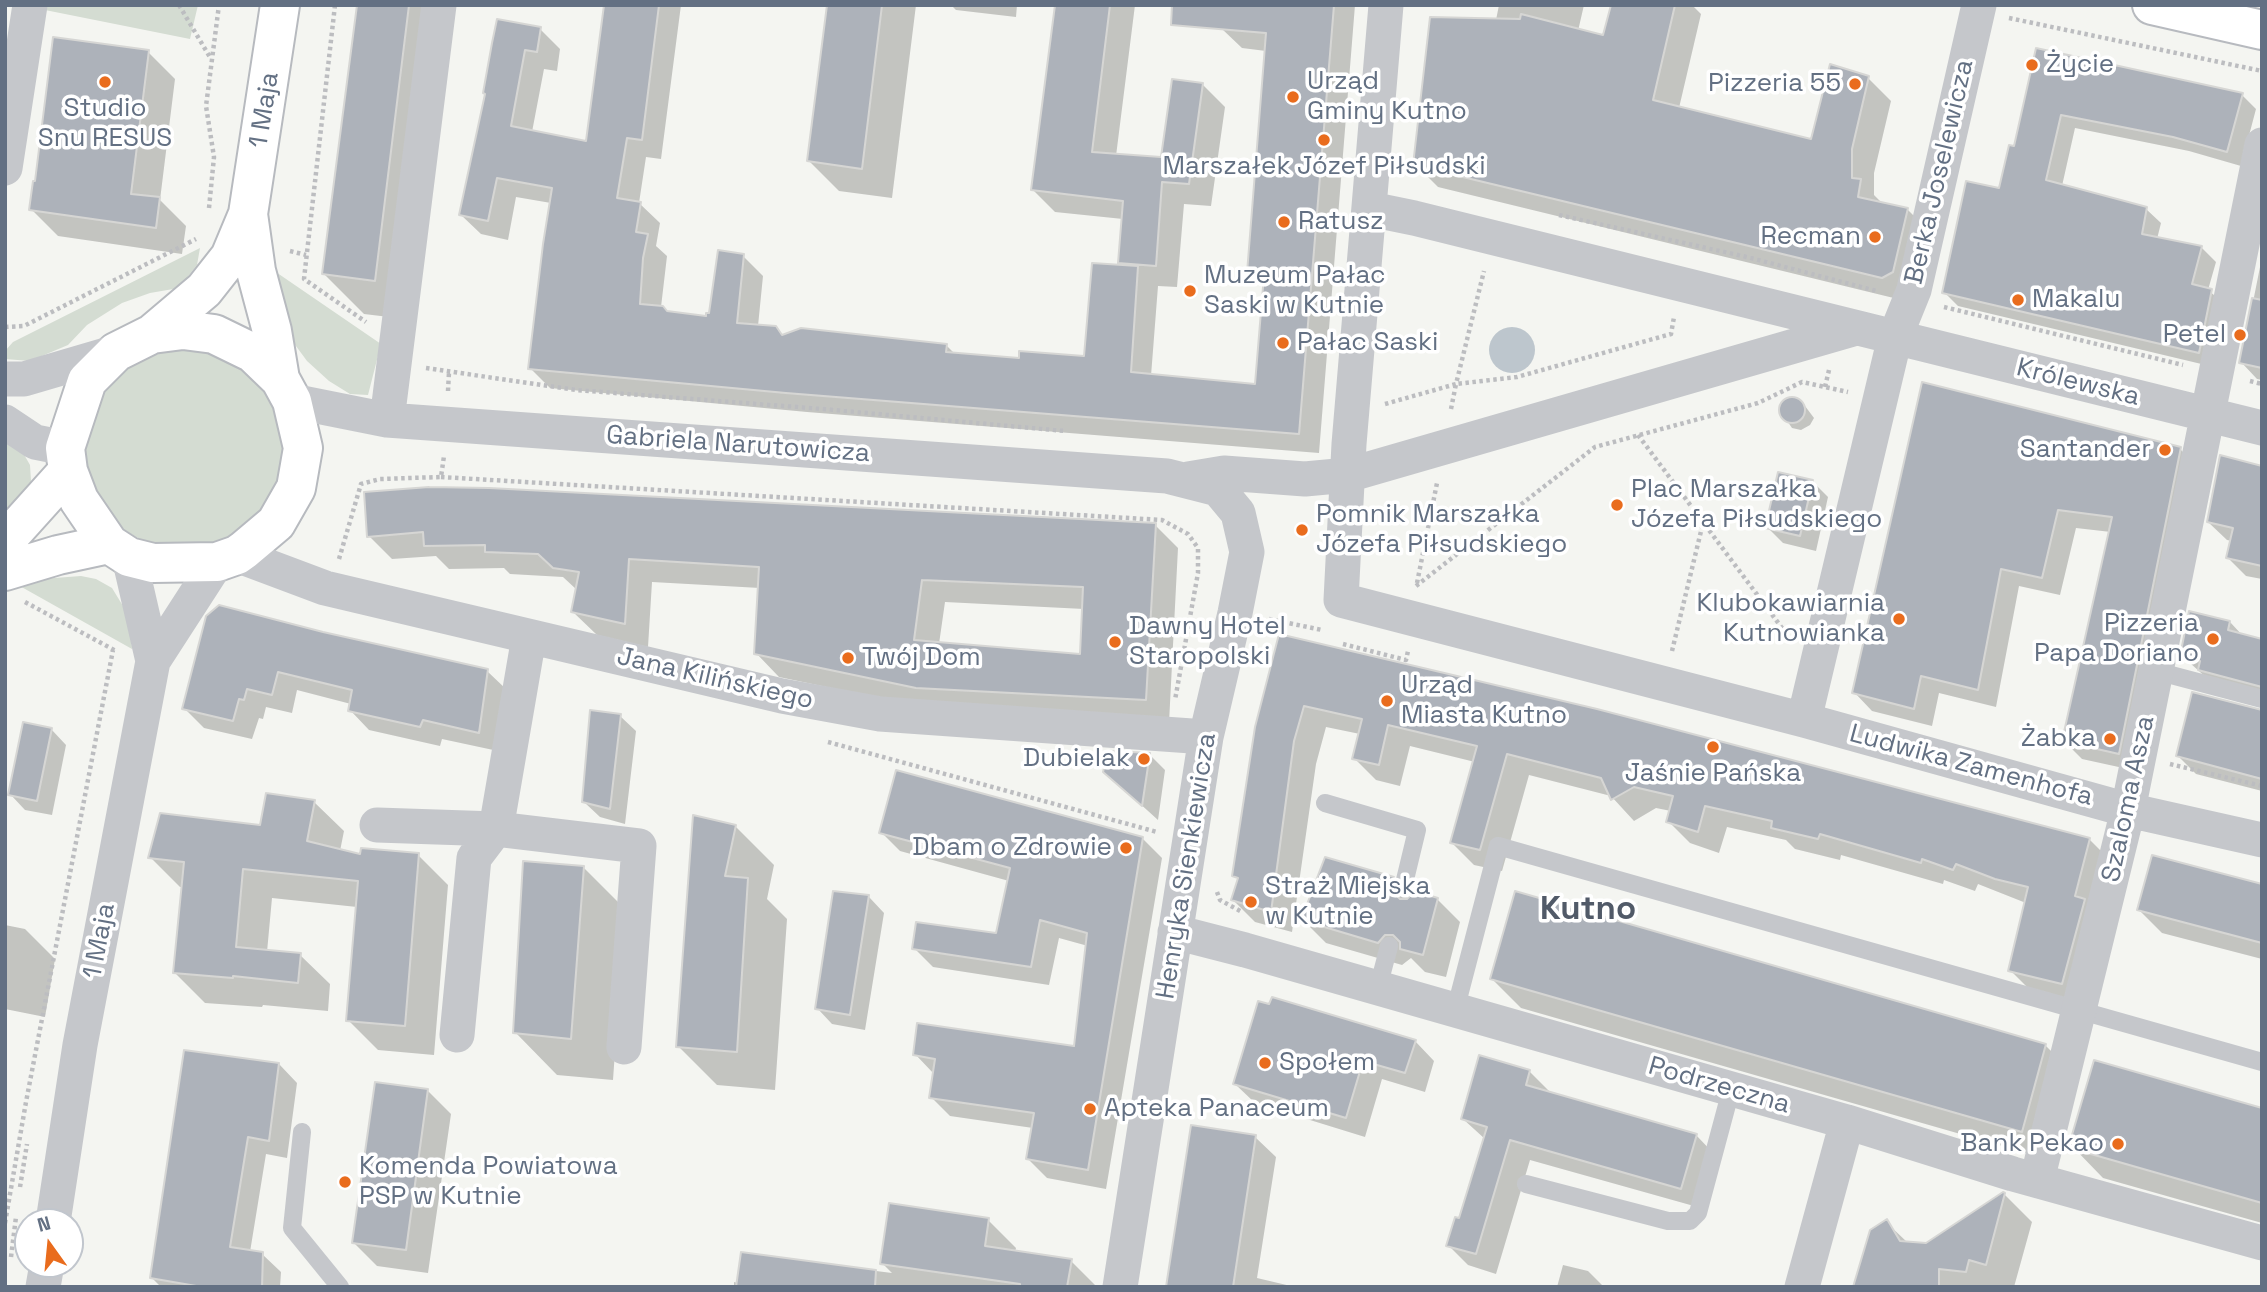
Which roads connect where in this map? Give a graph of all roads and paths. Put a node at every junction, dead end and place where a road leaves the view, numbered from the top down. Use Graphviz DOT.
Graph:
graph roads {
  1 [pos="30,5"];
  2 [pos="179,5"];
  3 [pos="219,5"];
  4 [pos="280,5"];
  5 [pos="439,5"];
  6 [pos="1385,5"];
  7 [pos="1979,5"];
  8 [pos="2152,5"];
  9 [pos="2063,30"];
  10 [pos="2262,30"];
  11 [pos="212,60"];
  12 [pos="2262,71"];
  13 [pos="2262,145"];
  14 [pos="5,168"];
  15 [pos="1370,209"];
  16 [pos="248,214"];
  17 [pos="1554,214"];
  18 [pos="208,221"];
  19 [pos="207,234"];
  20 [pos="1492,237"];
  21 [pos="1913,290"];
  22 [pos="5,327"];
  23 [pos="1855,328"];
  24 [pos="152,334"];
  25 [pos="1895,337"];
  26 [pos="116,352"];
  27 [pos="2217,373"];
  28 [pos="5,379"];
  29 [pos="2262,384"];
  30 [pos="286,390"];
  31 [pos="576,390"];
  32 [pos="1881,398"];
  33 [pos="1352,413"];
  34 [pos="2208,415"];
  35 [pos="387,420"];
  36 [pos="5,422"];
  37 [pos="2262,428"];
  38 [pos="1074,432"];
  39 [pos="1638,435"];
  40 [pos="66,460"];
  41 [pos="1348,475"];
  42 [pos="442,477"];
  43 [pos="1185,479"];
  44 [pos="1703,523"];
  45 [pos="5,541"];
  46 [pos="119,551"];
  47 [pos="227,558"];
  48 [pos="5,571"];
  49 [pos="1192,604"];
  50 [pos="1408,634"];
  51 [pos="529,637"];
  52 [pos="1793,642"];
  53 [pos="1343,644"];
  54 [pos="113,650"];
  55 [pos="1671,655"];
  56 [pos="153,661"];
  57 [pos="2156,671"];
  58 [pos="2262,699"];
  59 [pos="1804,720"];
  60 [pos="1206,737"];
  61 [pos="2137,766"];
  62 [pos="2262,786"];
  63 [pos="1325,803"];
  64 [pos="2128,810"];
  65 [pos="377,825"];
  66 [pos="496,829"];
  67 [pos="2262,840"];
  68 [pos="1404,888"];
  69 [pos="1175,932"];
  70 [pos="1389,946"];
  71 [pos="1378,988"];
  72 [pos="1455,1011"];
  73 [pos="2079,1011"];
  74 [pos="457,1035"];
  75 [pos="624,1047"];
  76 [pos="2262,1062"];
  77 [pos="1731,1090"];
  78 [pos="1847,1122"];
  79 [pos="302,1132"];
  80 [pos="2037,1180"];
  81 [pos="1526,1184"];
  82 [pos="55,1208"];
  83 [pos="5,1223"];
  84 [pos="2262,1243"];
  85 [pos="340,1287"];
  86 [pos="1120,1287"];
  87 [pos="1802,1287"];
  1 -- 14 [label="street"];
  2 -- 11 [label="path"];
  3 -- 11 [label="path"];
  4 -- 16 [label="street, 1 Maja"];
  5 -- 35 [label="street"];
  6 -- 15 [label="street"];
  7 -- 21 [label="street, Berka Joselewicza"];
  8 -- 10 [label="street"];
  9 -- 12 [label="path"];
  11 -- 18 [label="path"];
  13 -- 27 [label="street, Szaloma Asza"];
  15 -- 20 [label="street"];
  15 -- 33 [label="street"];
  16 -- 24 [label="street, 1 Maja"];
  16 -- 30 [label="street, 1 Maja"];
  17 -- 21 [label="path"];
  19 -- 22 [label="path"];
  20 -- 23 [label="street"];
  20 -- 33 [label="path"];
  21 -- 25 [label="street, Berka Joselewicza"];
  21 -- 27 [label="path"];
  23 -- 25 [label="street"];
  23 -- 41 [label="street"];
  24 -- 26 [label="street"];
  24 -- 30 [label="street"];
  25 -- 32 [label="street"];
  25 -- 34 [label="street, Królewska"];
  26 -- 28 [label="street"];
  26 -- 40 [label="street"];
  27 -- 29 [label="path"];
  27 -- 34 [label="street, Szaloma Asza"];
  30 -- 35 [label="street, Gabriela Narutowicza"];
  30 -- 47 [label="street"];
  31 -- 38 [label="path"];
  32 -- 39 [label="path"];
  32 -- 59 [label="street"];
  33 -- 41 [label="street"];
  34 -- 37 [label="street, Królewska"];
  34 -- 57 [label="street, Szaloma Asza"];
  35 -- 43 [label="street, Gabriela Narutowicza"];
  36 -- 40 [label="street"];
  39 -- 44 [label="path"];
  39 -- 50 [label="path"];
  40 -- 45 [label="street"];
  40 -- 46 [label="street"];
  41 -- 43 [label="street"];
  41 -- 50 [label="street"];
  42 -- 49 [label="path"];
  43 -- 60 [label="street, Henryka Sienkiewicza"];
  44 -- 52 [label="path"];
  44 -- 55 [label="path"];
  46 -- 47 [label="street"];
  46 -- 48 [label="street"];
  46 -- 56 [label="street, 1 Maja"];
  47 -- 51 [label="street, Jana Kilińskiego"];
  47 -- 56 [label="street, 1 Maja"];
  50 -- 53 [label="path"];
  50 -- 59 [label="street"];
  51 -- 60 [label="street, Jana Kilińskiego"];
  51 -- 66 [label="street"];
  54 -- 83 [label="path"];
  56 -- 82 [label="street, 1 Maja"];
  57 -- 58 [label="lane"];
  57 -- 61 [label="street, Szaloma Asza"];
  59 -- 64 [label="street, Ludwika Zamenhofa"];
  60 -- 69 [label="street, Henryka Sienkiewicza"];
  61 -- 62 [label="path"];
  61 -- 64 [label="street, Szaloma Asza"];
  63 -- 68 [label="lane"];
  64 -- 67 [label="street, Ludwika Zamenhofa"];
  64 -- 73 [label="street, Szaloma Asza"];
  65 -- 66 [label="street"];
  66 -- 74 [label="street"];
  66 -- 75 [label="street"];
  69 -- 71 [label="street, Podrzeczna"];
  69 -- 86 [label="street, Henryka Sienkiewicza"];
  70 -- 71 [label="lane"];
  71 -- 72 [label="street, Podrzeczna"];
  72 -- 73 [label="lane"];
  72 -- 77 [label="street, Podrzeczna"];
  73 -- 76 [label="lane"];
  73 -- 80 [label="street, Szaloma Asza"];
  77 -- 78 [label="street, Podrzeczna"];
  77 -- 81 [label="lane"];
  78 -- 80 [label="street, Podrzeczna"];
  78 -- 87 [label="street"];
  79 -- 85 [label="lane"];
  80 -- 84 [label="street, Podrzeczna"];
}
